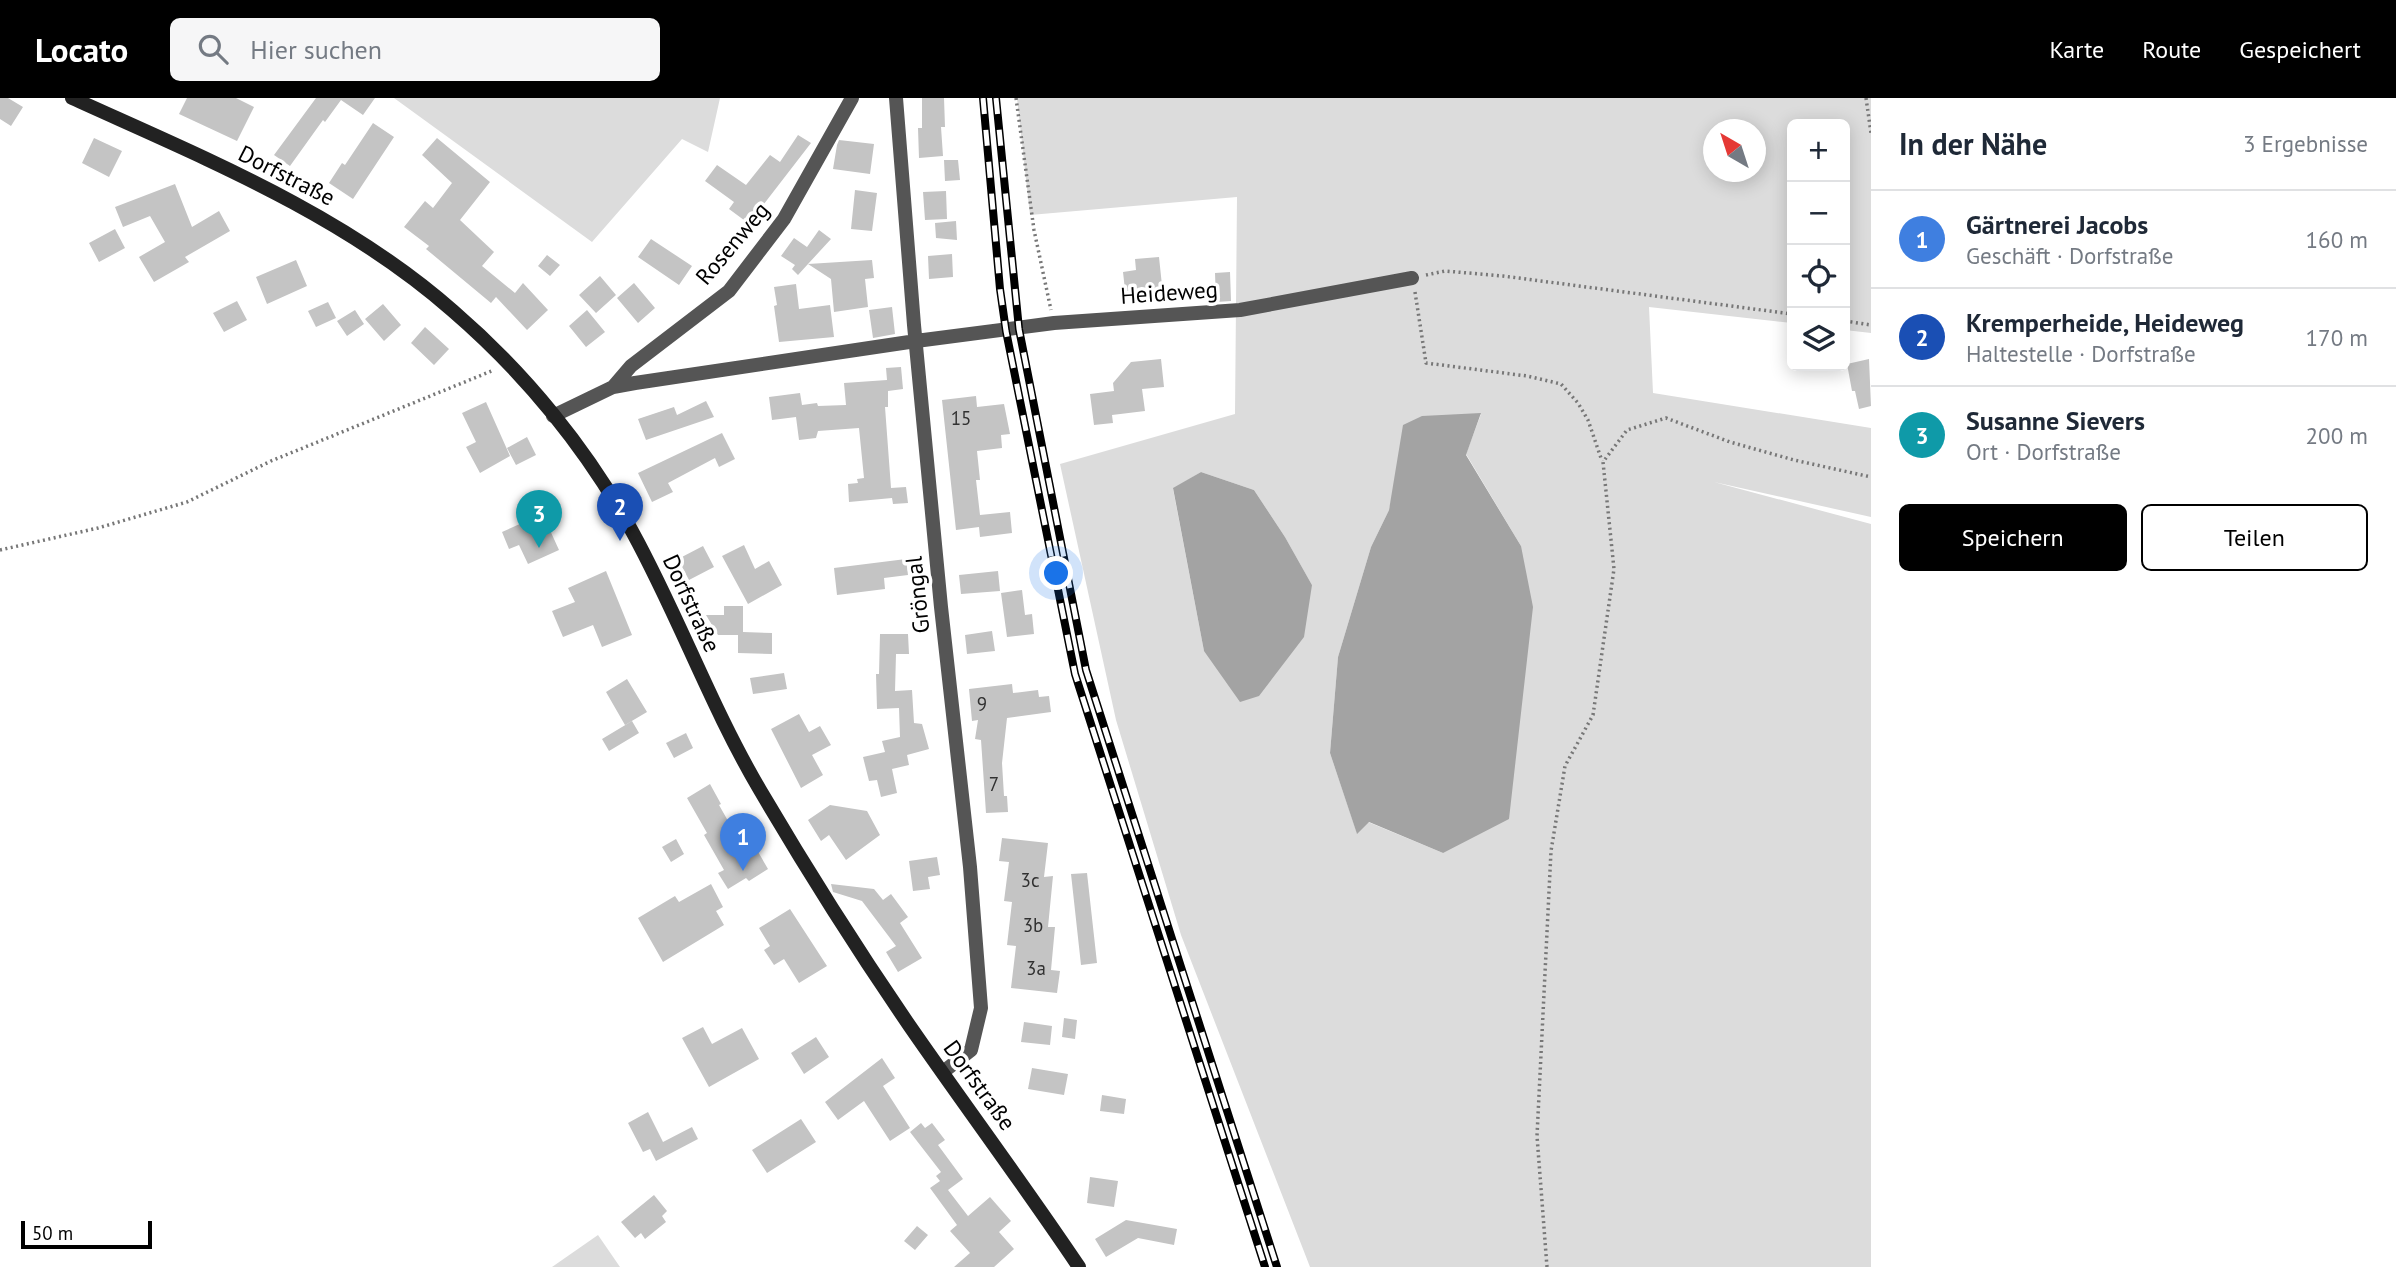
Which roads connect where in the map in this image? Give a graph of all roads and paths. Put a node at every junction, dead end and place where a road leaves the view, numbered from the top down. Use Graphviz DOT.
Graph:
graph roads {
  1 [pos="72,98"];
  2 [pos="852,98"];
  3 [pos="896,98"];
  4 [pos="1016,98"];
  5 [pos="1866,98"];
  6 [pos="1871,133"];
  7 [pos="1412,278"];
  8 [pos="1787,313"];
  9 [pos="1850,322"];
  10 [pos="1054,323"];
  11 [pos="1871,325"];
  12 [pos="916,341"];
  13 [pos="509,363"];
  14 [pos="613,387"];
  15 [pos="553,415"];
  16 [pos="1603,462"];
  17 [pos="1871,477"];
  18 [pos="0,550"];
  19 [pos="943,1072"];
  20 [pos="1079,1267"];
  21 [pos="1547,1267"];
  1 -- 13 [label="main road, Dorfstraße"];
  2 -- 14 [label="street, Rosenweg"];
  3 -- 12 [label="street, Gröngal"];
  4 -- 10 [label="path"];
  5 -- 6 [label="path"];
  7 -- 8 [label="path"];
  7 -- 10 [label="street, Heideweg"];
  7 -- 16 [label="path"];
  9 -- 11 [label="path"];
  10 -- 12 [label="street, Heideweg"];
  12 -- 14 [label="street, Heideweg"];
  12 -- 19 [label="street, Gröngal"];
  13 -- 15 [label="main road, Dorfstraße"];
  13 -- 18 [label="path"];
  14 -- 15 [label="street, Heideweg"];
  15 -- 19 [label="main road, Dorfstraße"];
  16 -- 17 [label="path"];
  16 -- 21 [label="path"];
  19 -- 20 [label="main road, Dorfstraße"];
}
